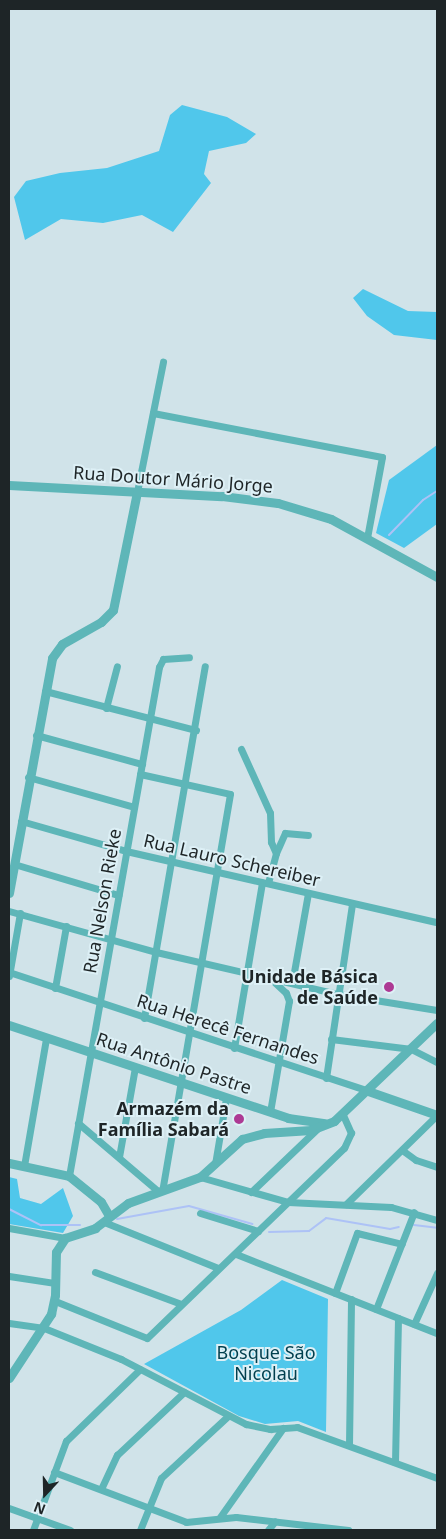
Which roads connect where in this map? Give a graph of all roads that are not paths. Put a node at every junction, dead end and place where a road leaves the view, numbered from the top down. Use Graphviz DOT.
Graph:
graph roads {
  1 [pos="163,362"];
  2 [pos="153,413"];
  3 [pos="9,485"];
  4 [pos="137,492"];
  5 [pos="368,538"];
  6 [pos="437,577"];
  7 [pos="189,657"];
  8 [pos="117,666"];
  9 [pos="205,666"];
  10 [pos="45,691"];
  11 [pos="106,708"];
  12 [pos="149,721"];
  13 [pos="196,730"];
  14 [pos="36,735"];
  15 [pos="241,749"];
  16 [pos="142,764"];
  17 [pos="140,774"];
  18 [pos="28,778"];
  19 [pos="186,784"];
  20 [pos="134,806"];
  21 [pos="21,821"];
  22 [pos="308,835"];
  23 [pos="126,850"];
  24 [pos="276,853"];
  25 [pos="172,861"];
  26 [pos="14,864"];
  27 [pos="217,870"];
  28 [pos="265,882"];
  29 [pos="308,893"];
  30 [pos="9,894"];
  31 [pos="118,895"];
  32 [pos="352,904"];
  33 [pos="9,911"];
  34 [pos="20,914"];
  35 [pos="437,922"];
  36 [pos="66,926"];
  37 [pos="110,941"];
  38 [pos="156,952"];
  39 [pos="201,962"];
  40 [pos="247,973"];
  41 [pos="9,974"];
  42 [pos="270,978"];
  43 [pos="292,984"];
  44 [pos="55,988"];
  45 [pos="338,994"];
  46 [pos="99,1004"];
  47 [pos="437,1010"];
  48 [pos="144,1018"];
  49 [pos="437,1023"];
  50 [pos="9,1025"];
  51 [pos="189,1033"];
  52 [pos="46,1038"];
  53 [pos="332,1039"];
  54 [pos="234,1048"];
  55 [pos="411,1049"];
  56 [pos="90,1053"];
  57 [pos="437,1062"];
  58 [pos="280,1063"];
  59 [pos="135,1067"];
  60 [pos="326,1078"];
  61 [pos="180,1082"];
  62 [pos="368,1091"];
  63 [pos="226,1098"];
  64 [pos="270,1112"];
  65 [pos="343,1115"];
  66 [pos="437,1115"];
  67 [pos="78,1123"];
  68 [pos="330,1123"];
  69 [pos="317,1129"];
  70 [pos="402,1150"];
  71 [pos="119,1157"];
  72 [pos="9,1163"];
  73 [pos="215,1164"];
  74 [pos="24,1166"];
  75 [pos="437,1167"];
  76 [pos="69,1176"];
  77 [pos="200,1177"];
  78 [pos="160,1190"];
  79 [pos="251,1192"];
  80 [pos="288,1202"];
  81 [pos="346,1204"];
  82 [pos="414,1212"];
  83 [pos="200,1213"];
  84 [pos="106,1219"];
  85 [pos="437,1220"];
  86 [pos="9,1228"];
  87 [pos="258,1231"];
  88 [pos="65,1238"];
  89 [pos="402,1244"];
  90 [pos="236,1254"];
  91 [pos="218,1268"];
  92 [pos="95,1272"];
  93 [pos="437,1273"];
  94 [pos="9,1276"];
  95 [pos="55,1283"];
  96 [pos="335,1293"];
  97 [pos="351,1300"];
  98 [pos="55,1301"];
  99 [pos="182,1304"];
  100 [pos="376,1309"];
  101 [pos="398,1318"];
  102 [pos="9,1323"];
  103 [pos="414,1324"];
  104 [pos="44,1328"];
  105 [pos="437,1333"];
  106 [pos="140,1369"];
  107 [pos="10,1373"];
  108 [pos="184,1392"];
  109 [pos="228,1416"];
  110 [pos="284,1428"];
  111 [pos="349,1446"];
  112 [pos="395,1462"];
  113 [pos="54,1472"];
  114 [pos="437,1478"];
  115 [pos="100,1489"];
  116 [pos="148,1507"];
  117 [pos="9,1508"];
  118 [pos="220,1517"];
  119 [pos="38,1518"];
  120 [pos="275,1522"];
  121 [pos="34,1530"];
  122 [pos="70,1530"];
  123 [pos="140,1530"];
  124 [pos="268,1530"];
  125 [pos="348,1530"];
  1 -- 2 [label="street"];
  2 -- 4 [label="street"];
  2 -- 5 [label="street"];
  3 -- 4 [label="street, Rua Doutor Mário Jorge"];
  4 -- 5 [label="street, Rua Doutor Mário Jorge"];
  4 -- 10 [label="street"];
  5 -- 6 [label="street, Rua Doutor Mário Jorge"];
  7 -- 12 [label="street, Rua Nelson Rieke"];
  8 -- 11 [label="street"];
  9 -- 13 [label="street"];
  10 -- 11 [label="street"];
  10 -- 14 [label="street"];
  11 -- 12 [label="street"];
  12 -- 13 [label="street"];
  12 -- 16 [label="street, Rua Nelson Rieke"];
  13 -- 19 [label="street"];
  14 -- 16 [label="street"];
  14 -- 18 [label="street"];
  15 -- 24 [label="street"];
  16 -- 17 [label="street, Rua Nelson Rieke"];
  17 -- 19 [label="street"];
  17 -- 20 [label="street, Rua Nelson Rieke"];
  18 -- 20 [label="street"];
  18 -- 21 [label="street"];
  19 -- 25 [label="street"];
  19 -- 27 [label="street"];
  20 -- 23 [label="street, Rua Nelson Rieke"];
  21 -- 23 [label="street, Rua Lauro Schereiber"];
  21 -- 26 [label="street"];
  22 -- 24 [label="street"];
  23 -- 25 [label="street, Rua Lauro Schereiber"];
  23 -- 31 [label="street, Rua Nelson Rieke"];
  24 -- 28 [label="street"];
  25 -- 27 [label="street, Rua Lauro Schereiber"];
  25 -- 38 [label="street"];
  26 -- 30 [label="street"];
  26 -- 31 [label="street"];
  27 -- 28 [label="street, Rua Lauro Schereiber"];
  27 -- 39 [label="street"];
  28 -- 29 [label="street, Rua Lauro Schereiber"];
  28 -- 40 [label="street"];
  29 -- 32 [label="street, Rua Lauro Schereiber"];
  29 -- 43 [label="street"];
  31 -- 37 [label="street, Rua Nelson Rieke"];
  32 -- 35 [label="street, Rua Lauro Schereiber"];
  32 -- 45 [label="street"];
  33 -- 34 [label="street"];
  34 -- 36 [label="street"];
  34 -- 41 [label="street"];
  36 -- 37 [label="street"];
  36 -- 44 [label="street"];
  37 -- 38 [label="street"];
  37 -- 46 [label="street, Rua Nelson Rieke"];
  38 -- 39 [label="street"];
  38 -- 48 [label="street"];
  39 -- 40 [label="street"];
  39 -- 51 [label="street"];
  40 -- 42 [label="street"];
  40 -- 54 [label="street"];
  41 -- 44 [label="street, Rua Herecê Fernandes"];
  42 -- 43 [label="street"];
  42 -- 58 [label="street"];
  43 -- 45 [label="street"];
  44 -- 46 [label="street, Rua Herecê Fernandes"];
  45 -- 47 [label="street"];
  45 -- 53 [label="street"];
  46 -- 48 [label="street, Rua Herecê Fernandes"];
  46 -- 56 [label="street, Rua Nelson Rieke"];
  48 -- 51 [label="street, Rua Herecê Fernandes"];
  49 -- 55 [label="street"];
  50 -- 52 [label="street, Rua Antônio Pastre"];
  51 -- 54 [label="street, Rua Herecê Fernandes"];
  51 -- 61 [label="street"];
  52 -- 56 [label="street, Rua Antônio Pastre"];
  52 -- 74 [label="street"];
  53 -- 55 [label="street"];
  53 -- 60 [label="street"];
  54 -- 58 [label="street, Rua Herecê Fernandes"];
  55 -- 57 [label="street"];
  55 -- 62 [label="street"];
  56 -- 59 [label="street, Rua Antônio Pastre"];
  56 -- 67 [label="street, Rua Nelson Rieke"];
  58 -- 60 [label="street, Rua Herecê Fernandes"];
  58 -- 64 [label="street"];
  59 -- 61 [label="street, Rua Antônio Pastre"];
  59 -- 71 [label="street"];
  60 -- 62 [label="street, Rua Herecê Fernandes"];
  61 -- 63 [label="street, Rua Antônio Pastre"];
  61 -- 78 [label="street"];
  62 -- 65 [label="street"];
  62 -- 66 [label="street, Rua Herecê Fernandes"];
  63 -- 64 [label="street, Rua Antônio Pastre"];
  63 -- 73 [label="street"];
  64 -- 68 [label="street, Rua Antônio Pastre"];
  65 -- 68 [label="street"];
  65 -- 80 [label="street"];
  66 -- 70 [label="street"];
  67 -- 71 [label="street"];
  67 -- 76 [label="street, Rua Nelson Rieke"];
  68 -- 69 [label="street"];
  69 -- 73 [label="street"];
  69 -- 79 [label="street"];
  70 -- 75 [label="street"];
  70 -- 81 [label="street"];
  71 -- 78 [label="street"];
  72 -- 74 [label="street"];
  73 -- 77 [label="street"];
  74 -- 76 [label="street"];
  76 -- 84 [label="street"];
  77 -- 78 [label="street"];
  77 -- 79 [label="street"];
  78 -- 84 [label="street"];
  79 -- 80 [label="street"];
  80 -- 81 [label="street"];
  80 -- 87 [label="street"];
  81 -- 82 [label="street"];
  82 -- 85 [label="street"];
  82 -- 89 [label="street"];
  83 -- 87 [label="street"];
  84 -- 88 [label="street"];
  84 -- 91 [label="street"];
  86 -- 88 [label="street"];
  87 -- 90 [label="street"];
  88 -- 95 [label="street"];
  89 -- 96 [label="street"];
  89 -- 100 [label="street"];
  90 -- 91 [label="street"];
  90 -- 96 [label="street"];
  91 -- 99 [label="street"];
  92 -- 99 [label="street"];
  93 -- 103 [label="street"];
  94 -- 95 [label="street"];
  95 -- 98 [label="street"];
  96 -- 97 [label="street"];
  97 -- 100 [label="street"];
  97 -- 111 [label="street"];
  98 -- 99 [label="street"];
  98 -- 104 [label="street"];
  100 -- 101 [label="street"];
  101 -- 103 [label="street"];
  101 -- 112 [label="street"];
  102 -- 104 [label="street"];
  103 -- 105 [label="street"];
  104 -- 106 [label="street"];
  104 -- 107 [label="street"];
  106 -- 108 [label="street"];
  106 -- 113 [label="street"];
  108 -- 109 [label="street"];
  108 -- 115 [label="street"];
  109 -- 110 [label="street"];
  109 -- 116 [label="street"];
  110 -- 111 [label="street"];
  110 -- 118 [label="street"];
  111 -- 112 [label="street"];
  112 -- 114 [label="street"];
  113 -- 115 [label="street"];
  113 -- 119 [label="street"];
  115 -- 116 [label="street"];
  116 -- 118 [label="street"];
  116 -- 123 [label="street"];
  117 -- 119 [label="street"];
  118 -- 120 [label="street"];
  119 -- 121 [label="street"];
  119 -- 122 [label="street"];
  120 -- 124 [label="street"];
  120 -- 125 [label="street"];
}
